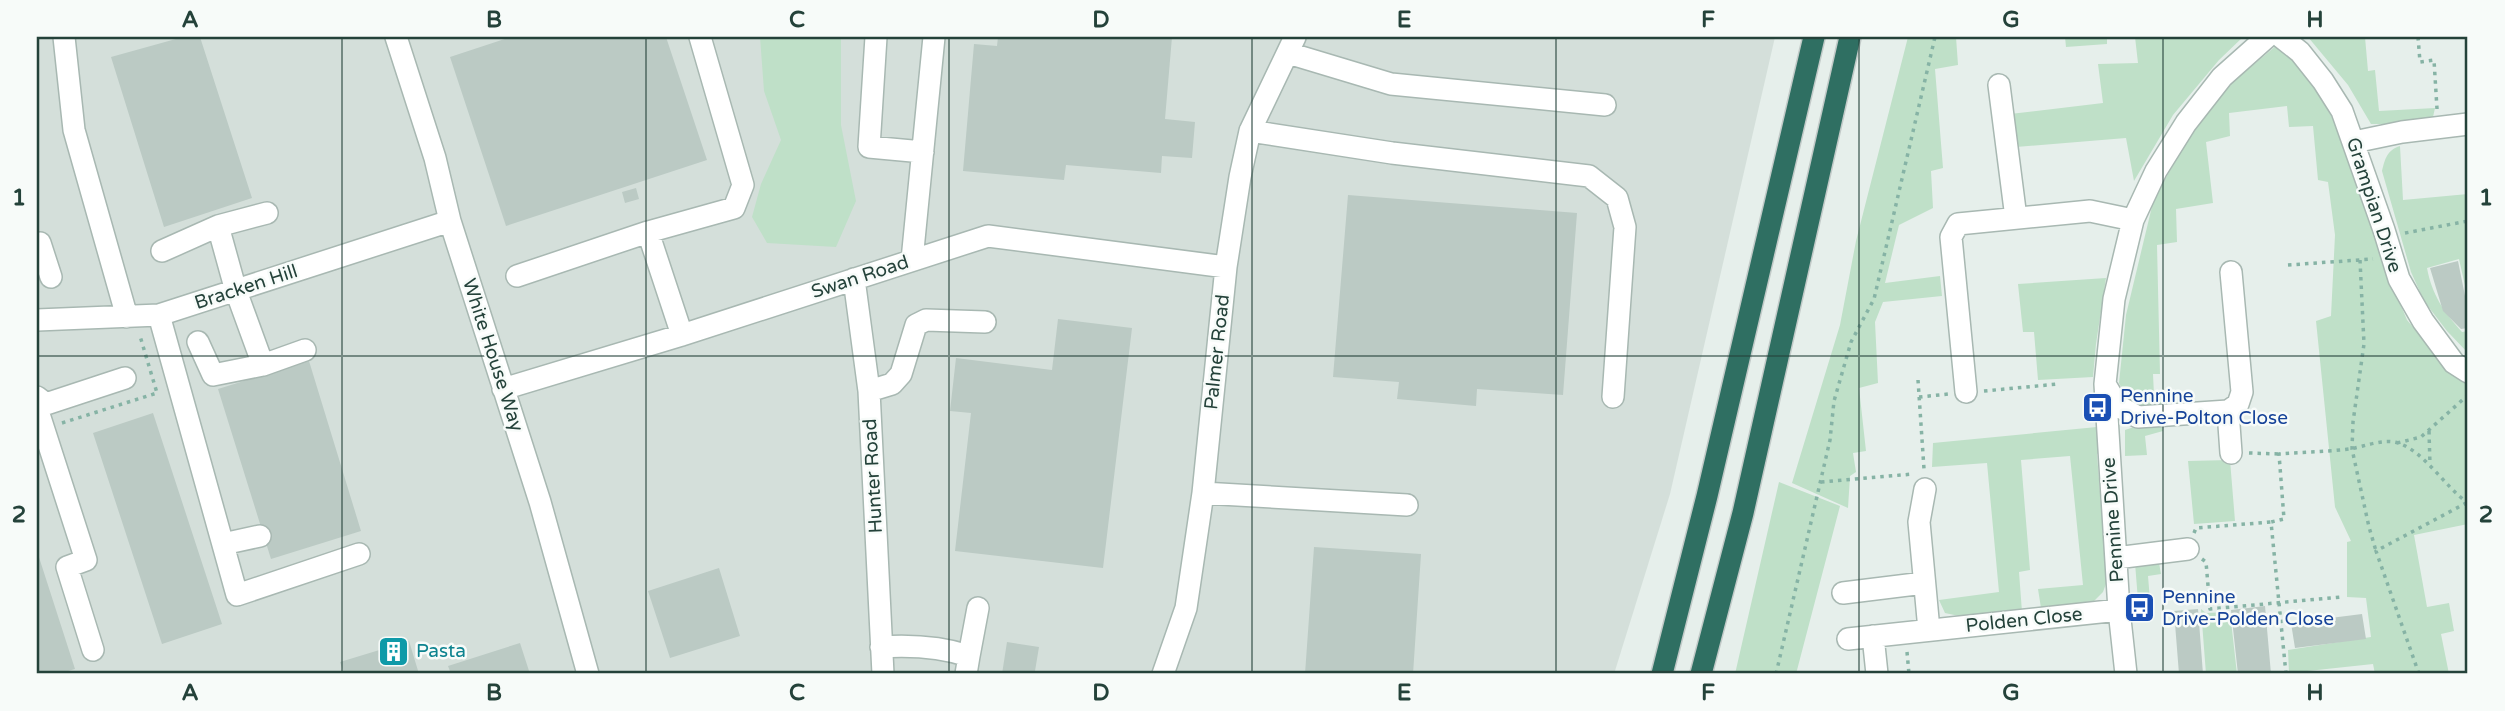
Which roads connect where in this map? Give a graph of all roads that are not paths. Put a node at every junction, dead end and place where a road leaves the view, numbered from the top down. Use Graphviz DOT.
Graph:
graph roads {
  1 [pos="64,37"];
  2 [pos="396,37"];
  3 [pos="700,37"];
  4 [pos="876,37"];
  5 [pos="934,37"];
  6 [pos="1814,37"];
  7 [pos="1850,37"];
  8 [pos="2267,37"];
  9 [pos="2281,37"];
  10 [pos="1292,45"];
  11 [pos="1999,85"];
  12 [pos="1605,104"];
  13 [pos="2468,124"];
  14 [pos="1250,131"];
  15 [pos="2354,142"];
  16 [pos="923,152"];
  17 [pos="267,213"];
  18 [pos="2015,218"];
  19 [pos="2133,220"];
  20 [pos="450,222"];
  21 [pos="218,226"];
  22 [pos="648,232"];
  23 [pos="37,244"];
  24 [pos="162,251"];
  25 [pos="912,260"];
  26 [pos="1226,267"];
  27 [pos="2231,272"];
  28 [pos="517,275"];
  29 [pos="51,278"];
  30 [pos="854,279"];
  31 [pos="236,291"];
  32 [pos="159,316"];
  33 [pos="127,317"];
  34 [pos="37,320"];
  35 [pos="985,322"];
  36 [pos="681,335"];
  37 [pos="198,342"];
  38 [pos="305,350"];
  39 [pos="263,365"];
  40 [pos="2468,372"];
  41 [pos="125,378"];
  42 [pos="2105,384"];
  43 [pos="503,389"];
  44 [pos="869,390"];
  45 [pos="1966,392"];
  46 [pos="37,397"];
  47 [pos="1613,397"];
  48 [pos="37,408"];
  49 [pos="2228,411"];
  50 [pos="2231,453"];
  51 [pos="1925,489"];
  52 [pos="1203,493"];
  53 [pos="1407,505"];
  54 [pos="260,536"];
  55 [pos="223,544"];
  56 [pos="2188,549"];
  57 [pos="359,554"];
  58 [pos="2116,558"];
  59 [pos="1924,583"];
  60 [pos="1843,593"];
  61 [pos="978,608"];
  62 [pos="2119,610"];
  63 [pos="1929,630"];
  64 [pos="1873,636"];
  65 [pos="1848,639"];
  66 [pos="881,647"];
  67 [pos="93,650"];
  68 [pos="968,665"];
  69 [pos="588,674"];
  70 [pos="883,674"];
  71 [pos="1163,674"];
  72 [pos="1662,674"];
  73 [pos="1701,674"];
  74 [pos="1877,674"];
  75 [pos="2126,674"];
  1 -- 33 [label="street"];
  2 -- 20 [label="street, White House Way"];
  3 -- 22 [label="street"];
  4 -- 16 [label="street"];
  5 -- 16 [label="street"];
  6 -- 72 [label="highway"];
  7 -- 73 [label="highway"];
  8 -- 19 [label="street, Pennine Drive"];
  9 -- 15 [label="street, Grampian Drive"];
  10 -- 12 [label="street"];
  10 -- 14 [label="street, Palmer Road"];
  11 -- 18 [label="street"];
  13 -- 15 [label="street"];
  14 -- 26 [label="street, Palmer Road"];
  14 -- 47 [label="street"];
  15 -- 40 [label="street, Grampian Drive"];
  16 -- 25 [label="street"];
  17 -- 21 [label="street"];
  18 -- 19 [label="street"];
  18 -- 45 [label="street"];
  19 -- 42 [label="street, Pennine Drive"];
  20 -- 31 [label="street, Bracken Hill"];
  20 -- 43 [label="street, White House Way"];
  21 -- 24 [label="street"];
  21 -- 31 [label="street"];
  22 -- 28 [label="street"];
  22 -- 36 [label="street"];
  23 -- 29 [label="street"];
  25 -- 26 [label="street, Swan Road"];
  25 -- 30 [label="street, Swan Road"];
  26 -- 52 [label="street, Palmer Road"];
  27 -- 49 [label="street"];
  30 -- 36 [label="street, Swan Road"];
  30 -- 44 [label="street, Hunter Road"];
  31 -- 32 [label="street, Bracken Hill"];
  31 -- 39 [label="street"];
  32 -- 33 [label="street, Bracken Hill"];
  32 -- 55 [label="street"];
  33 -- 34 [label="street, Bracken Hill"];
  35 -- 44 [label="street"];
  36 -- 43 [label="street, Swan Road"];
  37 -- 39 [label="street"];
  38 -- 39 [label="street"];
  41 -- 46 [label="street"];
  42 -- 49 [label="street"];
  42 -- 58 [label="street, Pennine Drive"];
  43 -- 69 [label="street, White House Way"];
  44 -- 66 [label="street, Hunter Road"];
  48 -- 67 [label="street"];
  49 -- 50 [label="street"];
  51 -- 59 [label="street"];
  52 -- 53 [label="street"];
  52 -- 71 [label="street, Palmer Road"];
  54 -- 55 [label="street"];
  55 -- 57 [label="street"];
  56 -- 58 [label="street"];
  58 -- 62 [label="street, Pennine Drive"];
  59 -- 60 [label="street"];
  59 -- 63 [label="street"];
  61 -- 68 [label="street"];
  62 -- 63 [label="street, Polden Close"];
  62 -- 75 [label="street, Pennine Drive"];
  63 -- 64 [label="street, Polden Close"];
  64 -- 65 [label="street, Polden Close"];
  64 -- 74 [label="street"];
  66 -- 68 [label="street"];
  66 -- 70 [label="street, Hunter Road"];
}
